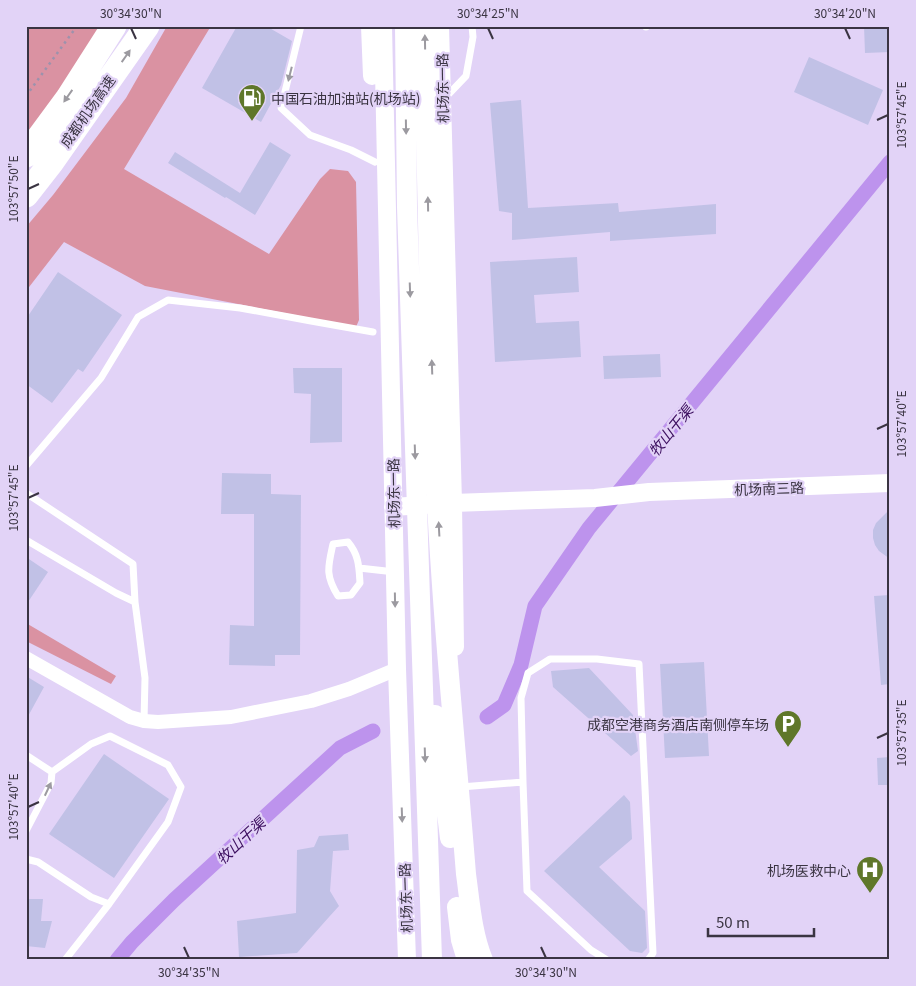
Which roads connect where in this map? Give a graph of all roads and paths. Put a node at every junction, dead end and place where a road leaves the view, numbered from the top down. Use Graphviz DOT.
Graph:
graph roads {
  1 [pos="77,26"];
  2 [pos="114,26"];
  3 [pos="147,26"];
  4 [pos="301,26"];
  5 [pos="370,26"];
  6 [pos="383,26"];
  7 [pos="405,26"];
  8 [pos="424,26"];
  9 [pos="440,26"];
  10 [pos="472,26"];
  11 [pos="26,96"];
  12 [pos="442,101"];
  13 [pos="26,155"];
  14 [pos="375,162"];
  15 [pos="26,195"];
  16 [pos="389,318"];
  17 [pos="373,332"];
  18 [pos="26,466"];
  19 [pos="890,483"];
  20 [pos="26,493"];
  21 [pos="453,503"];
  22 [pos="393,507"];
  23 [pos="26,540"];
  24 [pos="359,568"];
  25 [pos="395,572"];
  26 [pos="419,580"];
  27 [pos="136,602"];
  28 [pos="26,658"];
  29 [pos="397,668"];
  30 [pos="144,721"];
  31 [pos="26,755"];
  32 [pos="52,772"];
  33 [pos="523,782"];
  34 [pos="458,788"];
  35 [pos="26,831"];
  36 [pos="26,859"];
  37 [pos="109,904"];
  38 [pos="65,960"];
  39 [pos="407,960"];
  40 [pos="432,960"];
  41 [pos="461,960"];
  42 [pos="467,960"];
  43 [pos="483,960"];
  44 [pos="607,960"];
  45 [pos="648,960"];
  1 -- 11 [label="path"];
  2 -- 13 [label="highway, 成都机场高速, one-way"];
  15 -- 3 [label="highway, 成都机场高速, one-way"];
  4 -- 14 [label="lane, one-way"];
  5 -- 14 [label="street"];
  6 -- 16 [label="street, 机场东一路"];
  7 -- 26 [label="main road, one-way"];
  43 -- 8 [label="main road, one-way"];
  9 -- 12 [label="street, 机场东一路"];
  10 -- 12 [label="lane"];
  12 -- 21 [label="street, 机场东一路"];
  14 -- 16 [label="street"];
  16 -- 22 [label="street, 机场东一路"];
  17 -- 18 [label="lane"];
  19 -- 21 [label="street, 机场南三路"];
  20 -- 27 [label="lane"];
  21 -- 22 [label="street, 机场南三路"];
  21 -- 34 [label="street, 机场东一路"];
  22 -- 25 [label="street, 机场东一路"];
  23 -- 27 [label="lane"];
  24 -- 24 [label="lane"];
  24 -- 25 [label="lane"];
  25 -- 29 [label="street, 机场东一路, one-way"];
  26 -- 40 [label="main road, one-way"];
  26 -- 42 [label="main road"];
  27 -- 30 [label="lane"];
  28 -- 30 [label="street"];
  29 -- 30 [label="street"];
  29 -- 39 [label="street, 机场东一路, one-way"];
  31 -- 32 [label="lane"];
  35 -- 32 [label="lane, one-way"];
  32 -- 37 [label="lane"];
  33 -- 34 [label="lane"];
  33 -- 44 [label="lane"];
  33 -- 45 [label="lane"];
  34 -- 41 [label="street, 机场东一路"];
  36 -- 37 [label="lane"];
  37 -- 38 [label="lane"];
}
